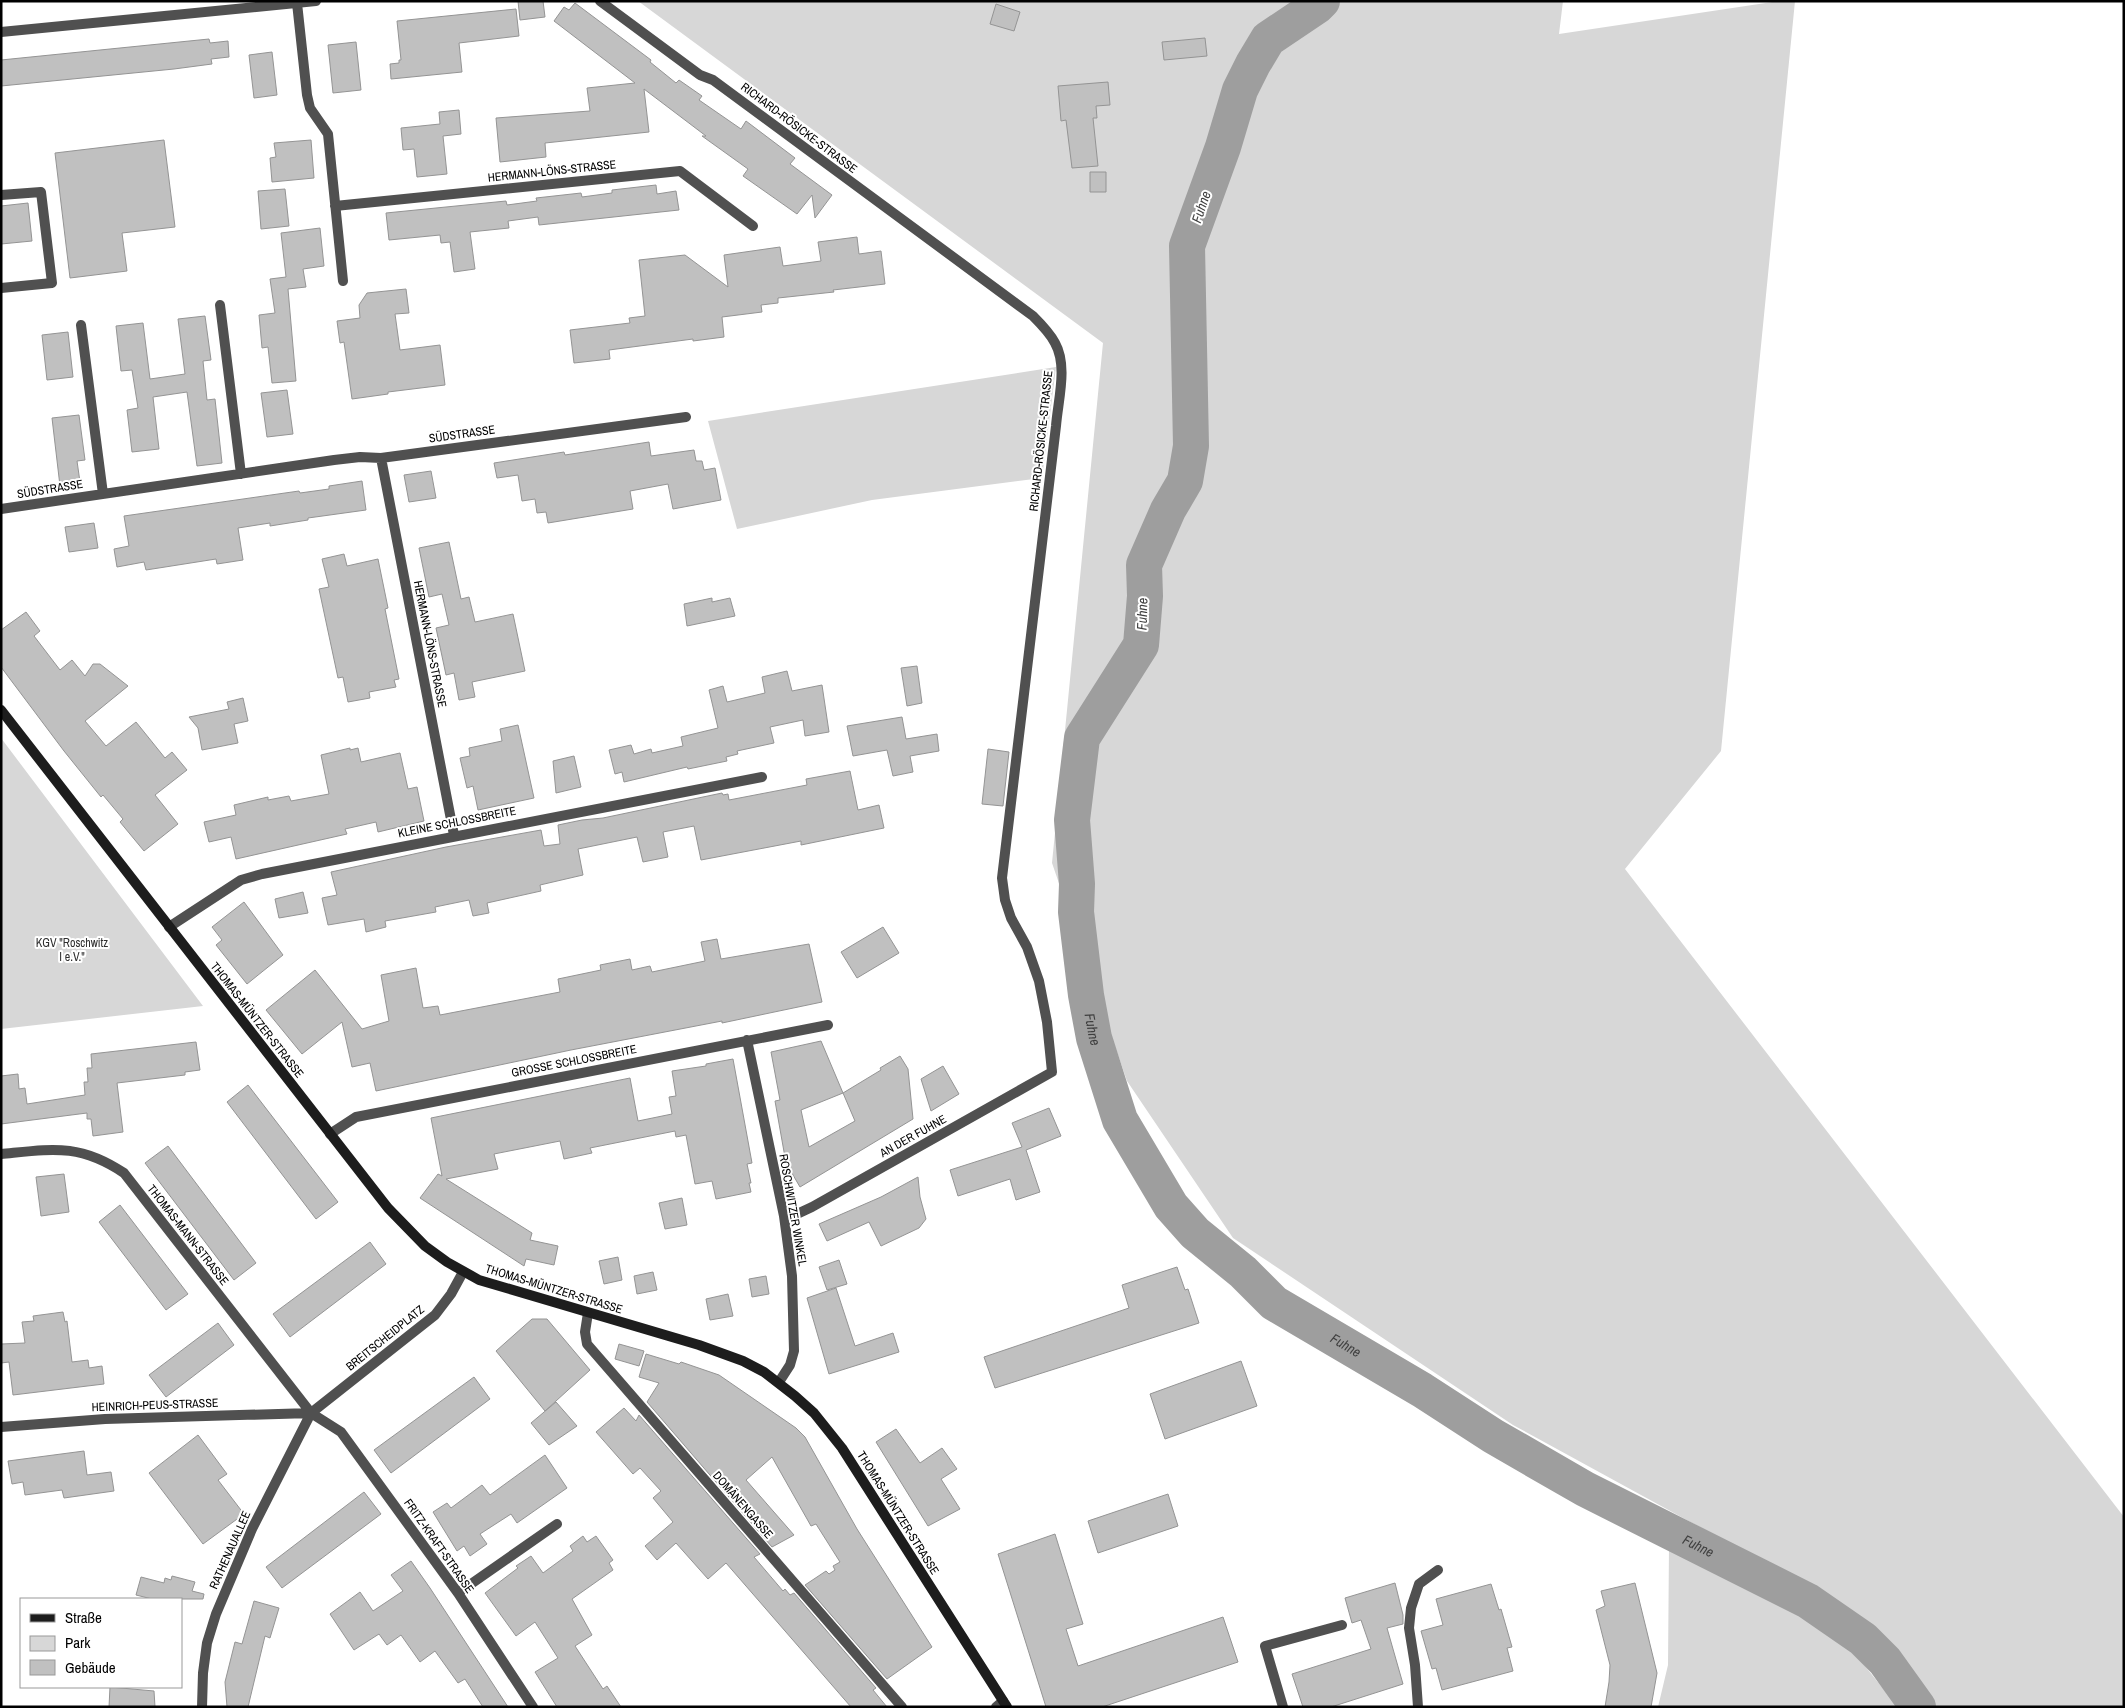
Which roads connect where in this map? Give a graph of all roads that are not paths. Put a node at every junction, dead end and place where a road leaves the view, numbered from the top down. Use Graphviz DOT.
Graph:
graph roads {
  1 [pos="316,1"];
  2 [pos="600,1"];
  3 [pos="297,3"];
  4 [pos="1,32"];
  5 [pos="1,196"];
  6 [pos="335,206"];
  7 [pos="754,226"];
  8 [pos="342,281"];
  9 [pos="1,288"];
  10 [pos="220,305"];
  11 [pos="81,324"];
  12 [pos="686,417"];
  13 [pos="381,458"];
  14 [pos="242,474"];
  15 [pos="103,494"];
  16 [pos="1,509"];
  17 [pos="1,710"];
  18 [pos="762,776"];
  19 [pos="454,836"];
  20 [pos="169,927"];
  21 [pos="828,1025"];
  22 [pos="747,1040"];
  23 [pos="1052,1072"];
  24 [pos="330,1134"];
  25 [pos="1,1154"];
  26 [pos="784,1216"];
  27 [pos="463,1272"];
  28 [pos="588,1313"];
  29 [pos="778,1382"];
  30 [pos="311,1413"];
  31 [pos="1,1427"];
  32 [pos="557,1524"];
  33 [pos="1438,1570"];
  34 [pos="458,1593"];
  35 [pos="1342,1625"];
  36 [pos="1002,1705"];
  37 [pos="202,1707"];
  38 [pos="533,1707"];
  39 [pos="902,1707"];
  40 [pos="1283,1707"];
  41 [pos="1418,1707"];
  1 -- 3 [label="street"];
  2 -- 23 [label="street, RICHARD-RÖSICKE-STRASSE"];
  3 -- 4 [label="street"];
  3 -- 6 [label="street"];
  5 -- 9 [label="street"];
  6 -- 7 [label="street, HERMANN-LÖNS-STRASSE"];
  6 -- 8 [label="street"];
  10 -- 14 [label="street"];
  11 -- 15 [label="street, SÜDSTRASSE"];
  12 -- 13 [label="street, SÜDSTRASSE"];
  13 -- 14 [label="street, SÜDSTRASSE"];
  13 -- 19 [label="street, HERMANN-LÖNS-STRASSE"];
  14 -- 15 [label="street, SÜDSTRASSE"];
  15 -- 16 [label="street, SÜDSTRASSE"];
  17 -- 20 [label="main road, THOMAS-MÜNTZER-STRASSE"];
  18 -- 19 [label="street, KLEINE SCHLOSSBREITE"];
  19 -- 20 [label="street, KLEINE SCHLOSSBREITE"];
  20 -- 24 [label="main road, THOMAS-MÜNTZER-STRASSE"];
  21 -- 22 [label="street, GROSSE SCHLOSSBREITE"];
  22 -- 24 [label="street, GROSSE SCHLOSSBREITE"];
  22 -- 26 [label="street, ROSCHWITZER WINKEL"];
  23 -- 26 [label="street, AN DER FUHNE"];
  24 -- 27 [label="main road, THOMAS-MÜNTZER-STRASSE"];
  25 -- 30 [label="street, THOMAS-MANN-STRASSE"];
  26 -- 29 [label="street, ROSCHWITZER WINKEL"];
  27 -- 28 [label="main road, THOMAS-MÜNTZER-STRASSE"];
  27 -- 30 [label="street, BREITSCHEIDPLATZ"];
  28 -- 29 [label="main road, THOMAS-MÜNTZER-STRASSE"];
  28 -- 39 [label="street, DOMÄNENGASSE"];
  29 -- 36 [label="main road, THOMAS-MÜNTZER-STRASSE"];
  30 -- 31 [label="street, HEINRICH-PEUS-STRASSE"];
  30 -- 34 [label="street, FRITZ-KRAFT-STRASSE"];
  30 -- 37 [label="street, RATHENAUALLEE"];
  32 -- 34 [label="street"];
  33 -- 41 [label="street"];
  34 -- 38 [label="street, FRITZ-KRAFT-STRASSE"];
  35 -- 40 [label="street"];
}
